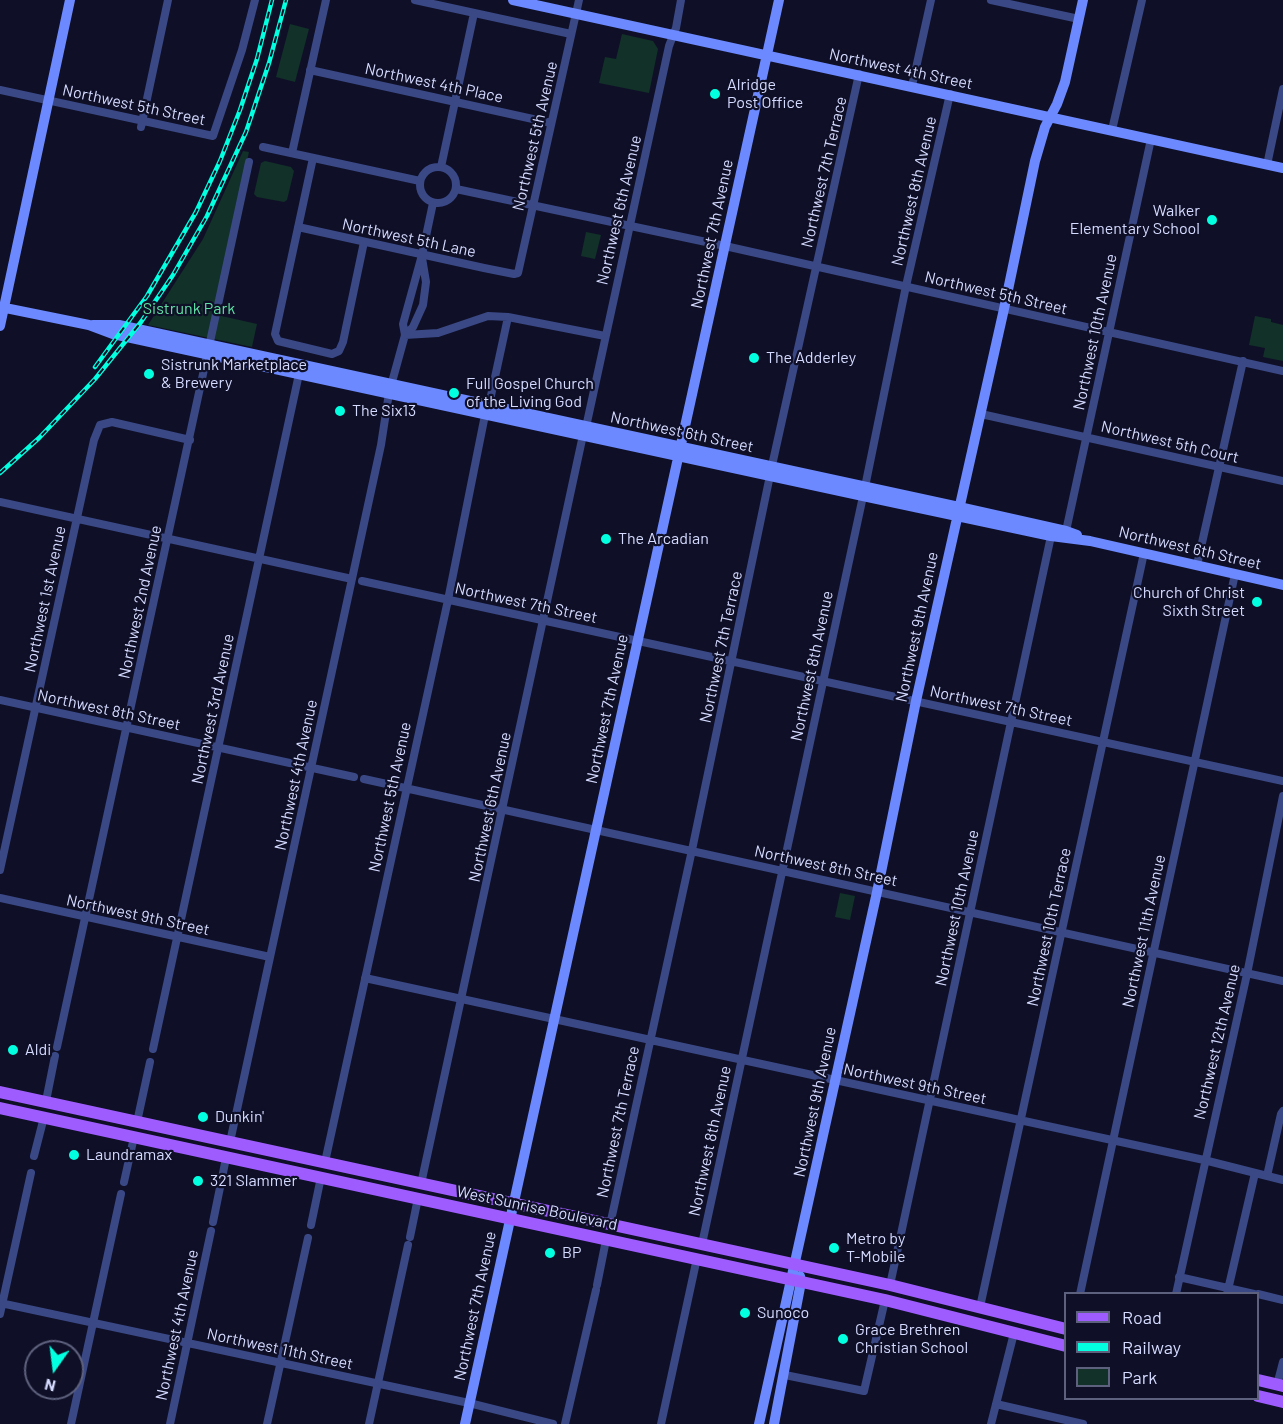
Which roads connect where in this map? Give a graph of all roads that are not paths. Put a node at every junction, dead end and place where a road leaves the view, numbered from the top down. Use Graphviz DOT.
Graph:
graph roads {
  1 [pos="70,0"];
  2 [pos="168,0"];
  3 [pos="255,0"];
  4 [pos="326,0"];
  5 [pos="415,0"];
  6 [pos="513,0"];
  7 [pos="579,0"];
  8 [pos="681,0"];
  9 [pos="779,0"];
  10 [pos="931,0"];
  11 [pos="991,0"];
  12 [pos="1083,0"];
  13 [pos="1142,0"];
  14 [pos="474,13"];
  15 [pos="576,13"];
  16 [pos="1079,19"];
  17 [pos="571,34"];
  18 [pos="673,35"];
  19 [pos="766,55"];
  20 [pos="310,70"];
  21 [pos="859,74"];
  22 [pos="912,86"];
  23 [pos="1283,89"];
  24 [pos="0,90"];
  25 [pos="950,94"];
  26 [pos="49,100"];
  27 [pos="455,100"];
  28 [pos="1050,117"];
  29 [pos="551,123"];
  30 [pos="142,124"];
  31 [pos="1112,130"];
  32 [pos="1151,139"];
  33 [pos="263,147"];
  34 [pos="292,153"];
  35 [pos="313,158"];
  36 [pos="249,162"];
  37 [pos="1267,165"];
  38 [pos="441,167"];
  39 [pos="1283,168"];
  40 [pos="420,181"];
  41 [pos="456,189"];
  42 [pos="433,203"];
  43 [pos="533,206"];
  44 [pos="630,225"];
  45 [pos="298,227"];
  46 [pos="364,242"];
  47 [pos="725,246"];
  48 [pos="422,255"];
  49 [pos="816,267"];
  50 [pos="514,274"];
  51 [pos="906,286"];
  52 [pos="1,306"];
  53 [pos="1004,309"];
  54 [pos="508,317"];
  55 [pos="0,326"];
  56 [pos="1109,333"];
  57 [pos="405,335"];
  58 [pos="605,336"];
  59 [pos="209,350"];
  60 [pos="1243,362"];
  61 [pos="1283,371"];
  62 [pos="299,374"];
  63 [pos="393,391"];
  64 [pos="488,410"];
  65 [pos="981,414"];
  66 [pos="585,431"];
  67 [pos="1086,437"];
  68 [pos="189,440"];
  69 [pos="679,451"];
  70 [pos="1219,467"];
  71 [pos="772,472"];
  72 [pos="1283,481"];
  73 [pos="864,492"];
  74 [pos="0,502"];
  75 [pos="958,511"];
  76 [pos="76,519"];
  77 [pos="1066,531"];
  78 [pos="1051,536"];
  79 [pos="168,539"];
  80 [pos="1090,541"];
  81 [pos="1144,553"];
  82 [pos="259,558"];
  83 [pos="1197,565"];
  84 [pos="1235,574"];
  85 [pos="352,579"];
  86 [pos="362,581"];
  87 [pos="1283,585"];
  88 [pos="448,600"];
  89 [pos="544,621"];
  90 [pos="637,641"];
  91 [pos="732,661"];
  92 [pos="823,682"];
  93 [pos="0,700"];
  94 [pos="916,701"];
  95 [pos="34,708"];
  96 [pos="1012,722"];
  97 [pos="126,728"];
  98 [pos="1103,742"];
  99 [pos="219,748"];
  100 [pos="1195,762"];
  101 [pos="311,768"];
  102 [pos="354,777"];
  103 [pos="364,779"];
  104 [pos="1283,781"];
  105 [pos="406,788"];
  106 [pos="1283,796"];
  107 [pos="503,809"];
  108 [pos="596,829"];
  109 [pos="692,850"];
  110 [pos="0,870"];
  111 [pos="782,871"];
  112 [pos="878,891"];
  113 [pos="0,898"];
  114 [pos="970,912"];
  115 [pos="85,918"];
  116 [pos="1062,932"];
  117 [pos="177,938"];
  118 [pos="1154,952"];
  119 [pos="270,957"];
  120 [pos="1246,974"];
  121 [pos="365,978"];
  122 [pos="1283,981"];
  123 [pos="462,999"];
  124 [pos="554,1020"];
  125 [pos="650,1040"];
  126 [pos="153,1049"];
  127 [pos="741,1060"];
  128 [pos="150,1062"];
  129 [pos="835,1080"];
  130 [pos="0,1092"];
  131 [pos="45,1101"];
  132 [pos="930,1101"];
  133 [pos="71,1107"];
  134 [pos="0,1108"];
  135 [pos="1283,1111"];
  136 [pos="44,1117"];
  137 [pos="1021,1121"];
  138 [pos="137,1122"];
  139 [pos="134,1137"];
  140 [pos="1112,1140"];
  141 [pos="230,1142"];
  142 [pos="34,1156"];
  143 [pos="226,1158"];
  144 [pos="1204,1160"];
  145 [pos="325,1162"];
  146 [pos="31,1173"];
  147 [pos="1255,1173"];
  148 [pos="303,1174"];
  149 [pos="1267,1176"];
  150 [pos="321,1178"];
  151 [pos="1283,1180"];
  152 [pos="124,1182"];
  153 [pos="421,1184"];
  154 [pos="121,1194"];
  155 [pos="418,1198"];
  156 [pos="513,1204"];
  157 [pos="510,1219"];
  158 [pos="311,1225"];
  159 [pos="610,1225"];
  160 [pos="308,1238"];
  161 [pos="606,1240"];
  162 [pos="702,1244"];
  163 [pos="697,1258"];
  164 [pos="796,1264"];
  165 [pos="1179,1277"];
  166 [pos="796,1280"];
  167 [pos="890,1285"];
  168 [pos="1228,1291"];
  169 [pos="1080,1292"];
  170 [pos="1176,1292"];
  171 [pos="1259,1295"];
  172 [pos="885,1300"];
  173 [pos="1283,1300"];
  174 [pos="1,1304"];
  175 [pos="980,1307"];
  176 [pos="0,1314"];
  177 [pos="1038,1322"];
  178 [pos="93,1323"];
  179 [pos="1064,1329"];
  180 [pos="1014,1333"];
  181 [pos="186,1344"];
  182 [pos="1064,1346"];
  183 [pos="1283,1362"];
  184 [pos="280,1363"];
  185 [pos="785,1375"];
  186 [pos="1259,1381"];
  187 [pos="378,1383"];
  188 [pos="1280,1386"];
  189 [pos="1259,1394"];
  190 [pos="1259,1396"];
  191 [pos="1283,1402"];
  192 [pos="469,1403"];
  193 [pos="996,1404"];
  194 [pos="71,1424"];
  195 [pos="170,1424"];
  196 [pos="267,1424"];
  197 [pos="369,1424"];
  198 [pos="465,1424"];
  199 [pos="553,1424"];
  200 [pos="565,1424"];
  201 [pos="661,1424"];
  202 [pos="759,1424"];
  203 [pos="774,1424"];
  204 [pos="991,1424"];
  205 [pos="1081,1424"];
  1 -- 26 [label="main road"];
  2 -- 30 [label="street"];
  3 -- 30 [label="street, Northwest 5th Street"];
  4 -- 20 [label="street"];
  5 -- 14 [label="street"];
  6 -- 15 [label="main road, Northwest 4th Street"];
  7 -- 15 [label="street, Northwest 5th Avenue"];
  8 -- 18 [label="street, Northwest 6th Avenue"];
  9 -- 19 [label="main road, Northwest 7th Avenue"];
  10 -- 22 [label="street"];
  11 -- 16 [label="street"];
  12 -- 16 [label="main road, Northwest 9th Avenue"];
  13 -- 31 [label="street"];
  14 -- 17 [label="street"];
  14 -- 27 [label="street"];
  15 -- 17 [label="street, Northwest 5th Avenue"];
  15 -- 18 [label="main road, Northwest 4th Street"];
  16 -- 28 [label="main road, Northwest 9th Avenue"];
  17 -- 29 [label="street, Northwest 5th Avenue"];
  18 -- 19 [label="main road, Northwest 4th Street"];
  18 -- 44 [label="street, Northwest 6th Avenue"];
  19 -- 21 [label="main road, Northwest 4th Street"];
  19 -- 47 [label="main road, Northwest 7th Avenue"];
  20 -- 27 [label="street, Northwest 4th Place"];
  20 -- 34 [label="street"];
  21 -- 22 [label="main road, Northwest 4th Street"];
  21 -- 49 [label="street, Northwest 7th Terrace"];
  22 -- 25 [label="main road, Northwest 4th Street"];
  23 -- 37 [label="street"];
  24 -- 26 [label="street, Northwest 5th Street"];
  25 -- 28 [label="main road, Northwest 4th Street"];
  25 -- 51 [label="street, Northwest 8th Avenue"];
  26 -- 30 [label="street, Northwest 5th Street"];
  26 -- 52 [label="main road"];
  27 -- 29 [label="street, Northwest 4th Place"];
  27 -- 38 [label="street"];
  28 -- 31 [label="main road, Northwest 4th Street"];
  28 -- 53 [label="main road, Northwest 9th Avenue"];
  29 -- 43 [label="street, Northwest 5th Avenue"];
  31 -- 32 [label="main road, Northwest 4th Street"];
  32 -- 37 [label="main road, Northwest 4th Street"];
  32 -- 56 [label="street, Northwest 10th Avenue"];
  33 -- 34 [label="street"];
  34 -- 35 [label="street"];
  35 -- 40 [label="street"];
  35 -- 45 [label="street"];
  36 -- 59 [label="street, Northwest 2nd Avenue"];
  37 -- 39 [label="main road, Northwest 4th Street"];
  38 -- 40 [label="street"];
  38 -- 41 [label="street"];
  40 -- 42 [label="street"];
  41 -- 42 [label="street"];
  41 -- 43 [label="street, Northwest 5th Street"];
  42 -- 48 [label="street, Northwest 4th Avenue"];
  43 -- 44 [label="street, Northwest 5th Street"];
  43 -- 50 [label="street, Northwest 5th Avenue"];
  44 -- 47 [label="street, Northwest 5th Street"];
  44 -- 58 [label="street, Northwest 6th Avenue"];
  45 -- 46 [label="street, Northwest 5th Lane"];
  45 -- 46 [label="street"];
  46 -- 48 [label="street, Northwest 5th Lane"];
  47 -- 49 [label="street, Northwest 5th Street"];
  47 -- 69 [label="main road, Northwest 7th Avenue"];
  48 -- 50 [label="street, Northwest 5th Lane"];
  48 -- 57 [label="street, Northwest 4th Avenue"];
  48 -- 57 [label="street, Northwest 4th Avenue"];
  49 -- 51 [label="street, Northwest 5th Street"];
  49 -- 71 [label="street, Northwest 7th Terrace"];
  51 -- 53 [label="street, Northwest 5th Street"];
  51 -- 73 [label="street, Northwest 8th Avenue"];
  52 -- 55 [label="main road"];
  52 -- 59 [label="main road, Northwest 6th Street"];
  53 -- 56 [label="street, Northwest 5th Street"];
  53 -- 65 [label="main road, Northwest 9th Avenue"];
  54 -- 57 [label="street"];
  54 -- 58 [label="street"];
  54 -- 64 [label="street, Northwest 5th Avenue"];
  56 -- 60 [label="street, Northwest 5th Street"];
  56 -- 67 [label="street, Northwest 10th Avenue"];
  57 -- 63 [label="street, Northwest 4th Avenue"];
  58 -- 66 [label="street, Northwest 6th Avenue"];
  59 -- 62 [label="main road, Northwest 6th Street"];
  59 -- 63 [label="main road, Northwest 6th Street"];
  59 -- 68 [label="street, Northwest 2nd Avenue"];
  60 -- 61 [label="street, Northwest 5th Street"];
  60 -- 70 [label="street"];
  62 -- 63 [label="main road, Northwest 6th Street"];
  62 -- 82 [label="street, Northwest 3rd Avenue"];
  63 -- 64 [label="main road, Northwest 6th Street"];
  63 -- 85 [label="street, Northwest 4th Avenue"];
  64 -- 66 [label="main road, Northwest 6th Street"];
  64 -- 88 [label="street, Northwest 5th Avenue"];
  65 -- 67 [label="street, Northwest 5th Court"];
  65 -- 75 [label="main road, Northwest 9th Avenue"];
  66 -- 69 [label="main road, Northwest 6th Street"];
  66 -- 89 [label="street, Northwest 6th Avenue"];
  67 -- 70 [label="street, Northwest 5th Court"];
  67 -- 77 [label="street, Northwest 10th Avenue"];
  68 -- 76 [label="street, Northwest 1st Avenue"];
  68 -- 79 [label="street, Northwest 2nd Avenue"];
  69 -- 71 [label="main road, Northwest 6th Street"];
  69 -- 90 [label="main road, Northwest 7th Avenue"];
  70 -- 72 [label="street, Northwest 5th Court"];
  70 -- 83 [label="street"];
  71 -- 73 [label="main road, Northwest 6th Street"];
  71 -- 91 [label="street, Northwest 7th Terrace"];
  73 -- 75 [label="main road, Northwest 6th Street"];
  73 -- 92 [label="street, Northwest 8th Avenue"];
  74 -- 76 [label="street"];
  75 -- 77 [label="main road, Northwest 6th Street"];
  75 -- 78 [label="main road, Northwest 6th Street"];
  75 -- 94 [label="main road, Northwest 9th Avenue"];
  76 -- 79 [label="street"];
  76 -- 95 [label="street, Northwest 1st Avenue"];
  77 -- 80 [label="main road, Northwest 6th Street"];
  78 -- 80 [label="main road, Northwest 6th Street"];
  78 -- 96 [label="street, Northwest 10th Avenue"];
  79 -- 82 [label="street"];
  79 -- 97 [label="street, Northwest 2nd Avenue"];
  80 -- 81 [label="main road, Northwest 6th Street"];
  81 -- 83 [label="main road, Northwest 6th Street"];
  81 -- 98 [label="street, Northwest 10th Terrace"];
  82 -- 85 [label="street"];
  82 -- 99 [label="street, Northwest 3rd Avenue"];
  83 -- 84 [label="main road, Northwest 6th Street"];
  84 -- 87 [label="main road, Northwest 6th Street"];
  84 -- 100 [label="street, Northwest 11th Avenue"];
  85 -- 101 [label="street, Northwest 4th Avenue"];
  86 -- 88 [label="street, Northwest 7th Street"];
  88 -- 89 [label="street, Northwest 7th Street"];
  88 -- 105 [label="street, Northwest 5th Avenue"];
  89 -- 90 [label="street, Northwest 7th Street"];
  89 -- 107 [label="street, Northwest 6th Avenue"];
  90 -- 91 [label="street, Northwest 7th Street"];
  90 -- 108 [label="main road, Northwest 7th Avenue"];
  91 -- 92 [label="street, Northwest 7th Street"];
  91 -- 109 [label="street, Northwest 7th Terrace"];
  92 -- 94 [label="street, Northwest 7th Street"];
  92 -- 111 [label="street, Northwest 8th Avenue"];
  93 -- 95 [label="street, Northwest 8th Street"];
  94 -- 96 [label="street, Northwest 7th Street"];
  94 -- 112 [label="main road, Northwest 9th Avenue"];
  95 -- 97 [label="street, Northwest 8th Street"];
  95 -- 110 [label="street, Northwest 1st Avenue"];
  96 -- 98 [label="street, Northwest 7th Street"];
  96 -- 114 [label="street, Northwest 10th Avenue"];
  97 -- 99 [label="street, Northwest 8th Street"];
  97 -- 115 [label="street, Northwest 2nd Avenue"];
  98 -- 100 [label="street, Northwest 7th Street"];
  98 -- 116 [label="street, Northwest 10th Terrace"];
  99 -- 101 [label="street, Northwest 8th Street"];
  99 -- 117 [label="street, Northwest 3rd Avenue"];
  100 -- 104 [label="street, Northwest 7th Street"];
  100 -- 118 [label="street, Northwest 11th Avenue"];
  101 -- 102 [label="street, Northwest 8th Street"];
  101 -- 119 [label="street, Northwest 4th Avenue"];
  103 -- 105 [label="street, Northwest 8th Street"];
  105 -- 107 [label="street, Northwest 8th Street"];
  105 -- 121 [label="street, Northwest 5th Avenue"];
  106 -- 120 [label="street, Northwest 12th Avenue"];
  107 -- 108 [label="street, Northwest 8th Street"];
  107 -- 123 [label="street, Northwest 6th Avenue"];
  108 -- 109 [label="street, Northwest 8th Street"];
  108 -- 124 [label="main road, Northwest 7th Avenue"];
  109 -- 111 [label="street, Northwest 8th Street"];
  109 -- 125 [label="street, Northwest 7th Terrace"];
  111 -- 112 [label="street, Northwest 8th Street"];
  111 -- 127 [label="street, Northwest 8th Avenue"];
  112 -- 114 [label="street, Northwest 8th Street"];
  112 -- 129 [label="main road, Northwest 9th Avenue"];
  113 -- 115 [label="street, Northwest 9th Street"];
  114 -- 116 [label="street, Northwest 8th Street"];
  114 -- 132 [label="street, Northwest 10th Avenue"];
  115 -- 117 [label="street, Northwest 9th Street"];
  115 -- 131 [label="street, Northwest 2nd Avenue"];
  116 -- 118 [label="street, Northwest 8th Street"];
  116 -- 137 [label="street, Northwest 10th Terrace"];
  117 -- 119 [label="street, Northwest 9th Street"];
  117 -- 126 [label="street, Northwest 3rd Avenue"];
  118 -- 120 [label="street, Northwest 8th Street"];
  118 -- 140 [label="street, Northwest 11th Avenue"];
  119 -- 141 [label="street, Northwest 4th Avenue"];
  120 -- 122 [label="street, Northwest 8th Street"];
  120 -- 144 [label="street, Northwest 12th Avenue"];
  121 -- 123 [label="street, Northwest 9th Street"];
  121 -- 145 [label="street, Northwest 5th Avenue"];
  123 -- 124 [label="street, Northwest 9th Street"];
  123 -- 153 [label="street, Northwest 6th Avenue"];
  124 -- 125 [label="street, Northwest 9th Street"];
  124 -- 156 [label="main road, Northwest 7th Avenue"];
  125 -- 127 [label="street, Northwest 9th Street"];
  125 -- 159 [label="street, Northwest 7th Terrace"];
  127 -- 129 [label="street, Northwest 9th Street"];
  127 -- 162 [label="street, Northwest 8th Avenue"];
  128 -- 138 [label="street"];
  129 -- 132 [label="street, Northwest 9th Street"];
  129 -- 164 [label="main road, Northwest 9th Avenue"];
  130 -- 131 [label="main road, West Sunrise Boulevard"];
  131 -- 133 [label="main road, West Sunrise Boulevard"];
  132 -- 137 [label="street, Northwest 9th Street"];
  132 -- 167 [label="street, Northwest 10th Avenue"];
  133 -- 136 [label="main road"];
  133 -- 138 [label="main road, West Sunrise Boulevard"];
  134 -- 136 [label="main road, West Sunrise Boulevard"];
  135 -- 149 [label="street"];
  136 -- 139 [label="main road, West Sunrise Boulevard"];
  136 -- 142 [label="street"];
  137 -- 140 [label="street, Northwest 9th Street"];
  137 -- 175 [label="street, Northwest 10th Terrace"];
  138 -- 141 [label="main road, West Sunrise Boulevard"];
  139 -- 143 [label="main road, West Sunrise Boulevard"];
  139 -- 152 [label="street"];
  140 -- 144 [label="street, Northwest 9th Street"];
  140 -- 169 [label="street, Northwest 11th Avenue"];
  141 -- 145 [label="main road, West Sunrise Boulevard"];
  143 -- 148 [label="main road, West Sunrise Boulevard"];
  143 -- 181 [label="street, Northwest 4th Avenue"];
  144 -- 147 [label="street, Northwest 9th Street"];
  144 -- 165 [label="street, Northwest 12th Avenue"];
  145 -- 148 [label="main road"];
  145 -- 153 [label="main road, West Sunrise Boulevard"];
  146 -- 174 [label="street"];
  147 -- 149 [label="street, Northwest 9th Street"];
  147 -- 168 [label="street"];
  148 -- 150 [label="main road, West Sunrise Boulevard"];
  149 -- 151 [label="street, Northwest 9th Street"];
  150 -- 155 [label="main road, West Sunrise Boulevard"];
  150 -- 158 [label="street"];
  153 -- 156 [label="main road, West Sunrise Boulevard"];
  154 -- 178 [label="street"];
  155 -- 157 [label="main road, West Sunrise Boulevard"];
  155 -- 187 [label="street"];
  156 -- 157 [label="main road, Northwest 7th Avenue"];
  156 -- 159 [label="main road, West Sunrise Boulevard"];
  157 -- 161 [label="main road, West Sunrise Boulevard"];
  157 -- 192 [label="main road, Northwest 7th Avenue"];
  159 -- 162 [label="main road, West Sunrise Boulevard"];
  160 -- 184 [label="street"];
  161 -- 163 [label="main road, West Sunrise Boulevard"];
  161 -- 200 [label="street"];
  162 -- 164 [label="main road, West Sunrise Boulevard"];
  163 -- 166 [label="main road, West Sunrise Boulevard"];
  163 -- 201 [label="street"];
  164 -- 166 [label="main road, Northwest 9th Avenue"];
  164 -- 167 [label="main road, West Sunrise Boulevard"];
  165 -- 168 [label="street"];
  165 -- 170 [label="street, Northwest 12th Avenue"];
  166 -- 172 [label="main road, West Sunrise Boulevard"];
  166 -- 185 [label="main road, Northwest 9th Avenue"];
  166 -- 202 [label="main road, Northwest 9th Avenue"];
  167 -- 175 [label="main road, West Sunrise Boulevard"];
  171 -- 173 [label="street"];
  172 -- 180 [label="main road, West Sunrise Boulevard"];
  172 -- 185 [label="street"];
  174 -- 176 [label="street"];
  174 -- 178 [label="street, Northwest 11th Street"];
  175 -- 177 [label="main road, West Sunrise Boulevard"];
  177 -- 179 [label="main road, West Sunrise Boulevard"];
  177 -- 180 [label="main road"];
  178 -- 181 [label="street, Northwest 11th Street"];
  178 -- 194 [label="street"];
  180 -- 182 [label="main road, West Sunrise Boulevard"];
  180 -- 193 [label="street"];
  181 -- 184 [label="street, Northwest 11th Street"];
  181 -- 195 [label="street, Northwest 4th Avenue"];
  183 -- 188 [label="street"];
  184 -- 187 [label="street, Northwest 11th Street"];
  184 -- 196 [label="street"];
  185 -- 203 [label="main road, Northwest 9th Avenue"];
  186 -- 188 [label="main road"];
  187 -- 192 [label="street, Northwest 11th Street"];
  187 -- 197 [label="street"];
  188 -- 189 [label="main road"];
  190 -- 191 [label="main road"];
  192 -- 198 [label="main road, Northwest 7th Avenue"];
  192 -- 199 [label="street, Northwest 11th Street"];
  193 -- 204 [label="street"];
  193 -- 205 [label="street"];
}
